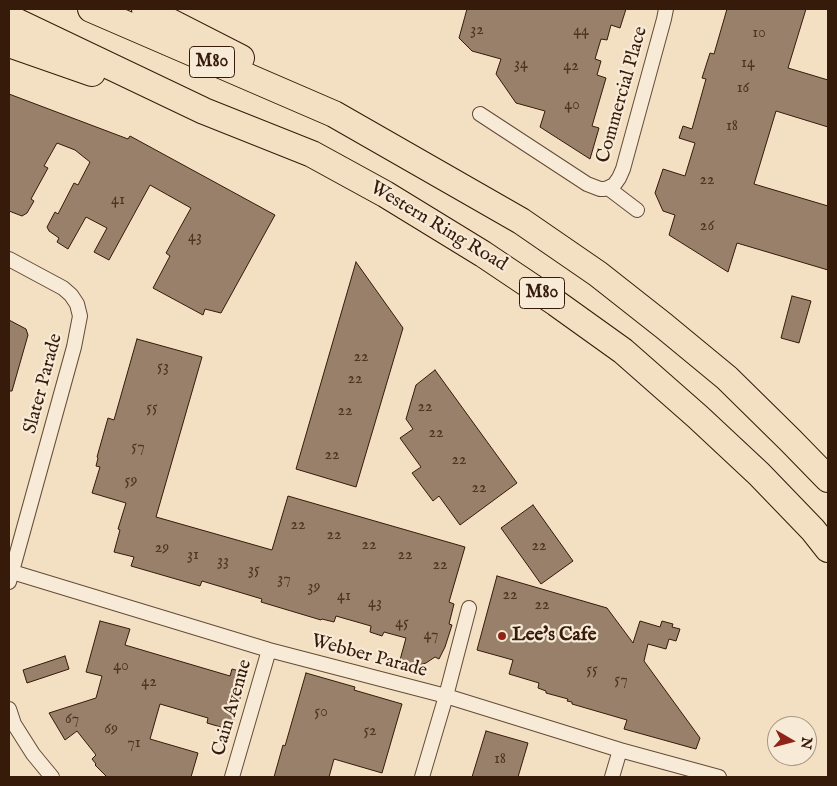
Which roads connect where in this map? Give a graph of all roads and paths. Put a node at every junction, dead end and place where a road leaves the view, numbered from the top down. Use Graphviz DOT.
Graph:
graph roads {
  1 [pos="91,9"];
  2 [pos="145,9"];
  3 [pos="666,9"];
  4 [pos="9,18"];
  5 [pos="9,44"];
  6 [pos="204,111"];
  7 [pos="334,114"];
  8 [pos="480,114"];
  9 [pos="608,188"];
  10 [pos="638,210"];
  11 [pos="9,259"];
  12 [pos="828,480"];
  13 [pos="821,540"];
  14 [pos="828,553"];
  15 [pos="9,575"];
  16 [pos="469,608"];
  17 [pos="269,650"];
  18 [pos="446,696"];
  19 [pos="9,709"];
  20 [pos="620,750"];
  21 [pos="52,777"];
  22 [pos="232,777"];
  23 [pos="422,777"];
  24 [pos="612,777"];
  25 [pos="719,777"];
  1 -- 7 [label="highway, M80"];
  2 -- 7 [label="highway"];
  3 -- 9 [label="street, Commercial Place"];
  4 -- 6 [label="highway, Western Ring Road / M80"];
  5 -- 6 [label="highway"];
  6 -- 13 [label="highway, Western Ring Road / M80"];
  7 -- 12 [label="highway, M80"];
  8 -- 9 [label="street, Commercial Place"];
  9 -- 10 [label="street, Commercial Place"];
  11 -- 15 [label="street, Slater Parade"];
  13 -- 14 [label="highway, Western Ring Road"];
  15 -- 17 [label="street, Webber Parade"];
  16 -- 18 [label="street"];
  17 -- 18 [label="street, Webber Parade"];
  17 -- 22 [label="street, Cain Avenue"];
  18 -- 20 [label="street, Webber Parade"];
  18 -- 23 [label="street"];
  19 -- 21 [label="street"];
  20 -- 24 [label="street"];
  20 -- 25 [label="street, Webber Parade"];
}
